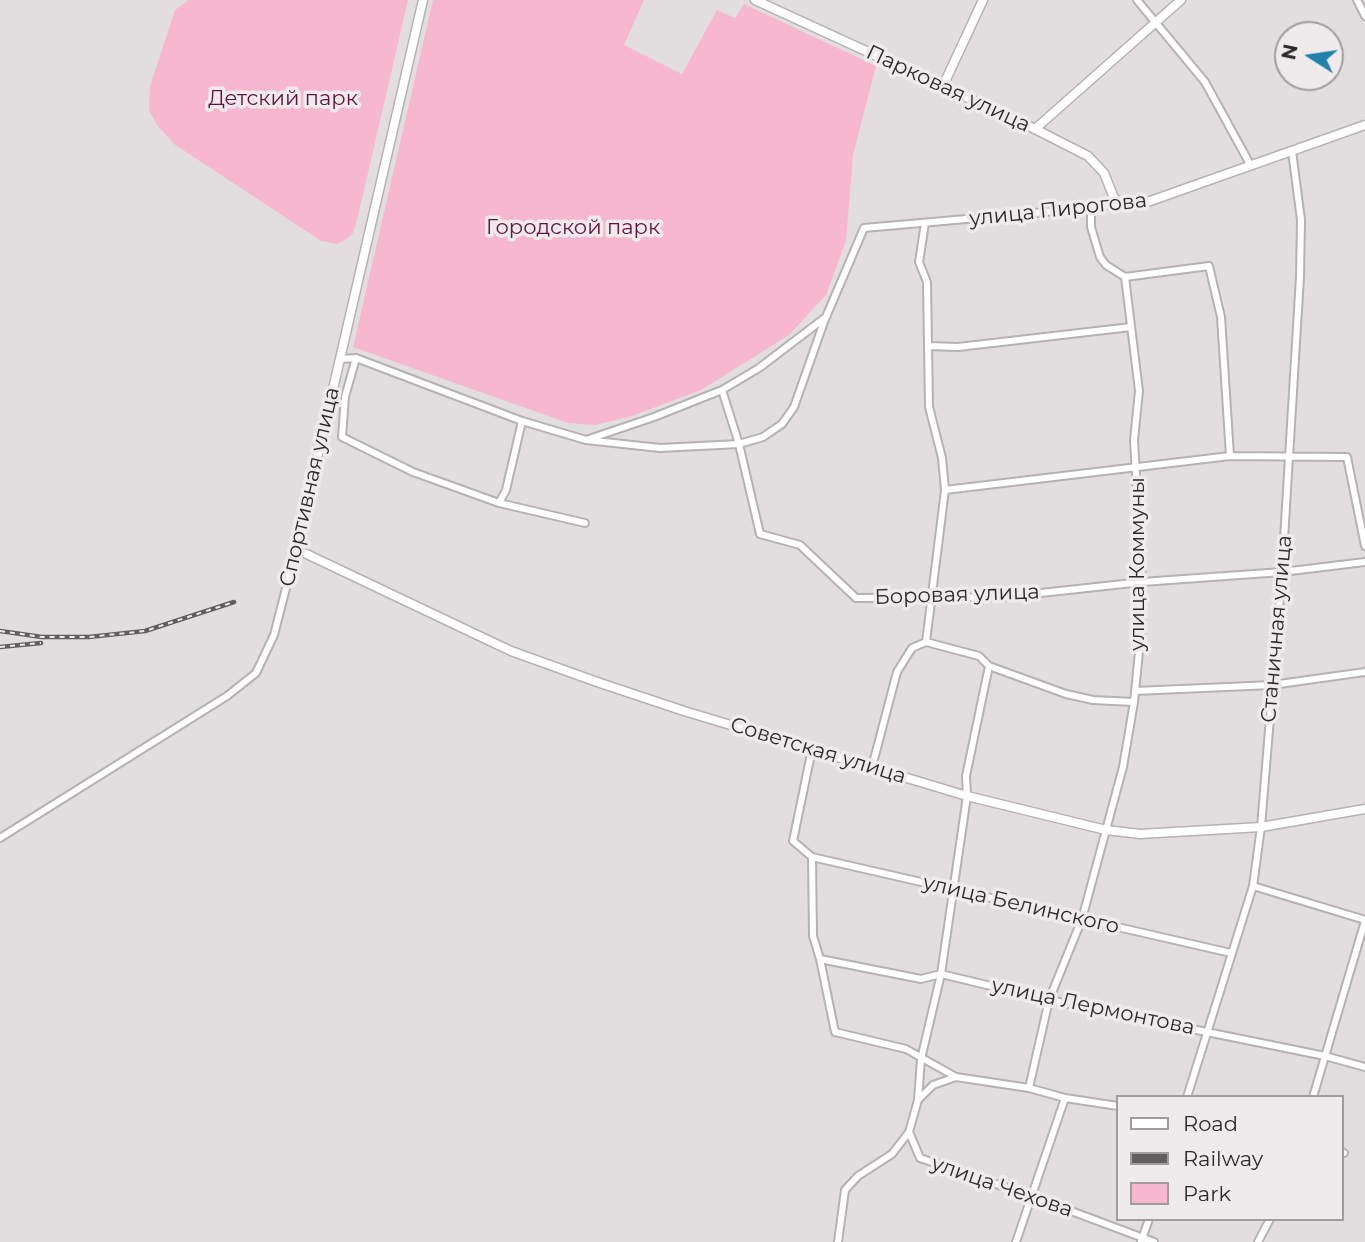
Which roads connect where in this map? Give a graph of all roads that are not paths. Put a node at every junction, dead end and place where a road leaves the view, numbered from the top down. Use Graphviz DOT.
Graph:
graph roads {
  1 [pos="424,0"];
  2 [pos="755,0"];
  3 [pos="983,0"];
  4 [pos="1137,0"];
  5 [pos="1181,0"];
  6 [pos="1357,0"];
  7 [pos="1365,16"];
  8 [pos="1157,21"];
  9 [pos="943,86"];
  10 [pos="1365,125"];
  11 [pos="1035,129"];
  12 [pos="1292,150"];
  13 [pos="1251,166"];
  14 [pos="1118,203"];
  15 [pos="1091,208"];
  16 [pos="925,223"];
  17 [pos="1125,277"];
  18 [pos="826,317"];
  19 [pos="1131,327"];
  20 [pos="929,346"];
  21 [pos="356,358"];
  22 [pos="340,359"];
  23 [pos="722,390"];
  24 [pos="522,421"];
  25 [pos="586,440"];
  26 [pos="739,444"];
  27 [pos="1289,455"];
  28 [pos="1230,456"];
  29 [pos="1138,469"];
  30 [pos="945,490"];
  31 [pos="499,503"];
  32 [pos="585,523"];
  33 [pos="1365,546"];
  34 [pos="296,549"];
  35 [pos="1365,562"];
  36 [pos="1282,572"];
  37 [pos="1142,583"];
  38 [pos="932,596"];
  39 [pos="926,642"];
  40 [pos="989,666"];
  41 [pos="1365,672"];
  42 [pos="1272,685"];
  43 [pos="1135,691"];
  44 [pos="1134,702"];
  45 [pos="812,749"];
  46 [pos="872,767"];
  47 [pos="967,796"];
  48 [pos="1365,809"];
  49 [pos="1261,827"];
  50 [pos="1106,831"];
  51 [pos="0,838"];
  52 [pos="812,857"];
  53 [pos="1252,886"];
  54 [pos="955,891"];
  55 [pos="1082,919"];
  56 [pos="1365,920"];
  57 [pos="1231,953"];
  58 [pos="820,959"];
  59 [pos="941,974"];
  60 [pos="1049,1000"];
  61 [pos="1207,1031"];
  62 [pos="1325,1056"];
  63 [pos="921,1059"];
  64 [pos="1365,1067"];
  65 [pos="956,1077"];
  66 [pos="1029,1088"];
  67 [pos="1188,1095"];
  68 [pos="1314,1095"];
  69 [pos="1065,1098"];
  70 [pos="918,1100"];
  71 [pos="1116,1106"];
  72 [pos="909,1132"];
  73 [pos="1031,1196"];
  74 [pos="1148,1221"];
  75 [pos="1269,1221"];
  76 [pos="1142,1240"];
  77 [pos="838,1242"];
  78 [pos="1016,1242"];
  79 [pos="1154,1242"];
  80 [pos="1258,1242"];
  1 -- 22 [label="street, Спортивная улица"];
  2 -- 9 [label="street, Парковая улица"];
  3 -- 9 [label="street"];
  4 -- 8 [label="street"];
  5 -- 8 [label="street"];
  6 -- 7 [label="street"];
  8 -- 11 [label="street"];
  8 -- 13 [label="street"];
  9 -- 11 [label="street, Парковая улица"];
  10 -- 12 [label="street, улица Пирогова"];
  11 -- 14 [label="street, Парковая улица"];
  12 -- 13 [label="street, улица Пирогова"];
  12 -- 27 [label="street, Станичная улица"];
  13 -- 14 [label="street, улица Пирогова"];
  14 -- 15 [label="street, улица Пирогова"];
  15 -- 16 [label="street, улица Пирогова"];
  15 -- 17 [label="street"];
  16 -- 18 [label="street, улица Пирогова"];
  16 -- 20 [label="street"];
  17 -- 19 [label="street, улица Коммуны"];
  17 -- 28 [label="street"];
  18 -- 23 [label="street"];
  18 -- 26 [label="street"];
  19 -- 20 [label="street"];
  19 -- 29 [label="street, улица Коммуны"];
  20 -- 30 [label="street"];
  21 -- 22 [label="street"];
  21 -- 24 [label="street"];
  21 -- 31 [label="street"];
  22 -- 34 [label="street, Спортивная улица"];
  23 -- 25 [label="street"];
  23 -- 26 [label="street, Боровая улица"];
  24 -- 25 [label="street"];
  24 -- 31 [label="street"];
  25 -- 26 [label="street"];
  26 -- 38 [label="street, Боровая улица"];
  27 -- 28 [label="street"];
  27 -- 33 [label="street"];
  27 -- 36 [label="street, Станичная улица"];
  28 -- 29 [label="street"];
  29 -- 30 [label="street"];
  29 -- 37 [label="street, улица Коммуны"];
  30 -- 38 [label="street"];
  31 -- 32 [label="street"];
  34 -- 45 [label="street, Советская улица"];
  34 -- 51 [label="street, Спортивная улица"];
  35 -- 36 [label="street, Боровая улица"];
  36 -- 37 [label="street, Боровая улица"];
  36 -- 42 [label="street, Станичная улица"];
  37 -- 38 [label="street, Боровая улица"];
  37 -- 43 [label="street, улица Коммуны"];
  38 -- 39 [label="street"];
  39 -- 40 [label="street"];
  39 -- 46 [label="street"];
  40 -- 44 [label="street"];
  40 -- 47 [label="street"];
  41 -- 42 [label="street"];
  42 -- 43 [label="street"];
  42 -- 49 [label="street, Станичная улица"];
  43 -- 44 [label="street, улица Коммуны"];
  44 -- 50 [label="street, улица Коммуны"];
  45 -- 46 [label="street, Советская улица"];
  45 -- 52 [label="street"];
  46 -- 47 [label="street, Советская улица"];
  47 -- 50 [label="street, Советская улица"];
  47 -- 54 [label="street"];
  48 -- 49 [label="street, Советская улица"];
  49 -- 50 [label="street, Советская улица"];
  49 -- 53 [label="street, Станичная улица"];
  50 -- 55 [label="street, улица Коммуны"];
  52 -- 54 [label="street, улица Белинского"];
  52 -- 58 [label="street"];
  53 -- 56 [label="street"];
  53 -- 57 [label="street, Станичная улица"];
  54 -- 55 [label="street, улица Белинского"];
  54 -- 59 [label="street"];
  55 -- 57 [label="street, улица Белинского"];
  55 -- 60 [label="street, улица Коммуны"];
  56 -- 62 [label="street"];
  57 -- 61 [label="street, Станичная улица"];
  58 -- 59 [label="street, улица Лермонтова"];
  58 -- 63 [label="street"];
  59 -- 60 [label="street, улица Лермонтова"];
  59 -- 63 [label="street"];
  60 -- 61 [label="street, улица Лермонтова"];
  60 -- 66 [label="street, улица Коммуны"];
  61 -- 62 [label="street, улица Лермонтова"];
  61 -- 67 [label="street, Станичная улица"];
  62 -- 64 [label="street, улица Лермонтова"];
  62 -- 68 [label="street"];
  63 -- 65 [label="street"];
  63 -- 70 [label="street"];
  65 -- 66 [label="street"];
  65 -- 70 [label="street"];
  66 -- 69 [label="street"];
  69 -- 71 [label="street"];
  69 -- 73 [label="street"];
  70 -- 72 [label="street"];
  72 -- 73 [label="street, улица Чехова"];
  72 -- 77 [label="street"];
  73 -- 76 [label="street, улица Чехова"];
  73 -- 78 [label="street"];
  74 -- 76 [label="street"];
  75 -- 80 [label="street"];
  76 -- 79 [label="street, улица Чехова"];
}
